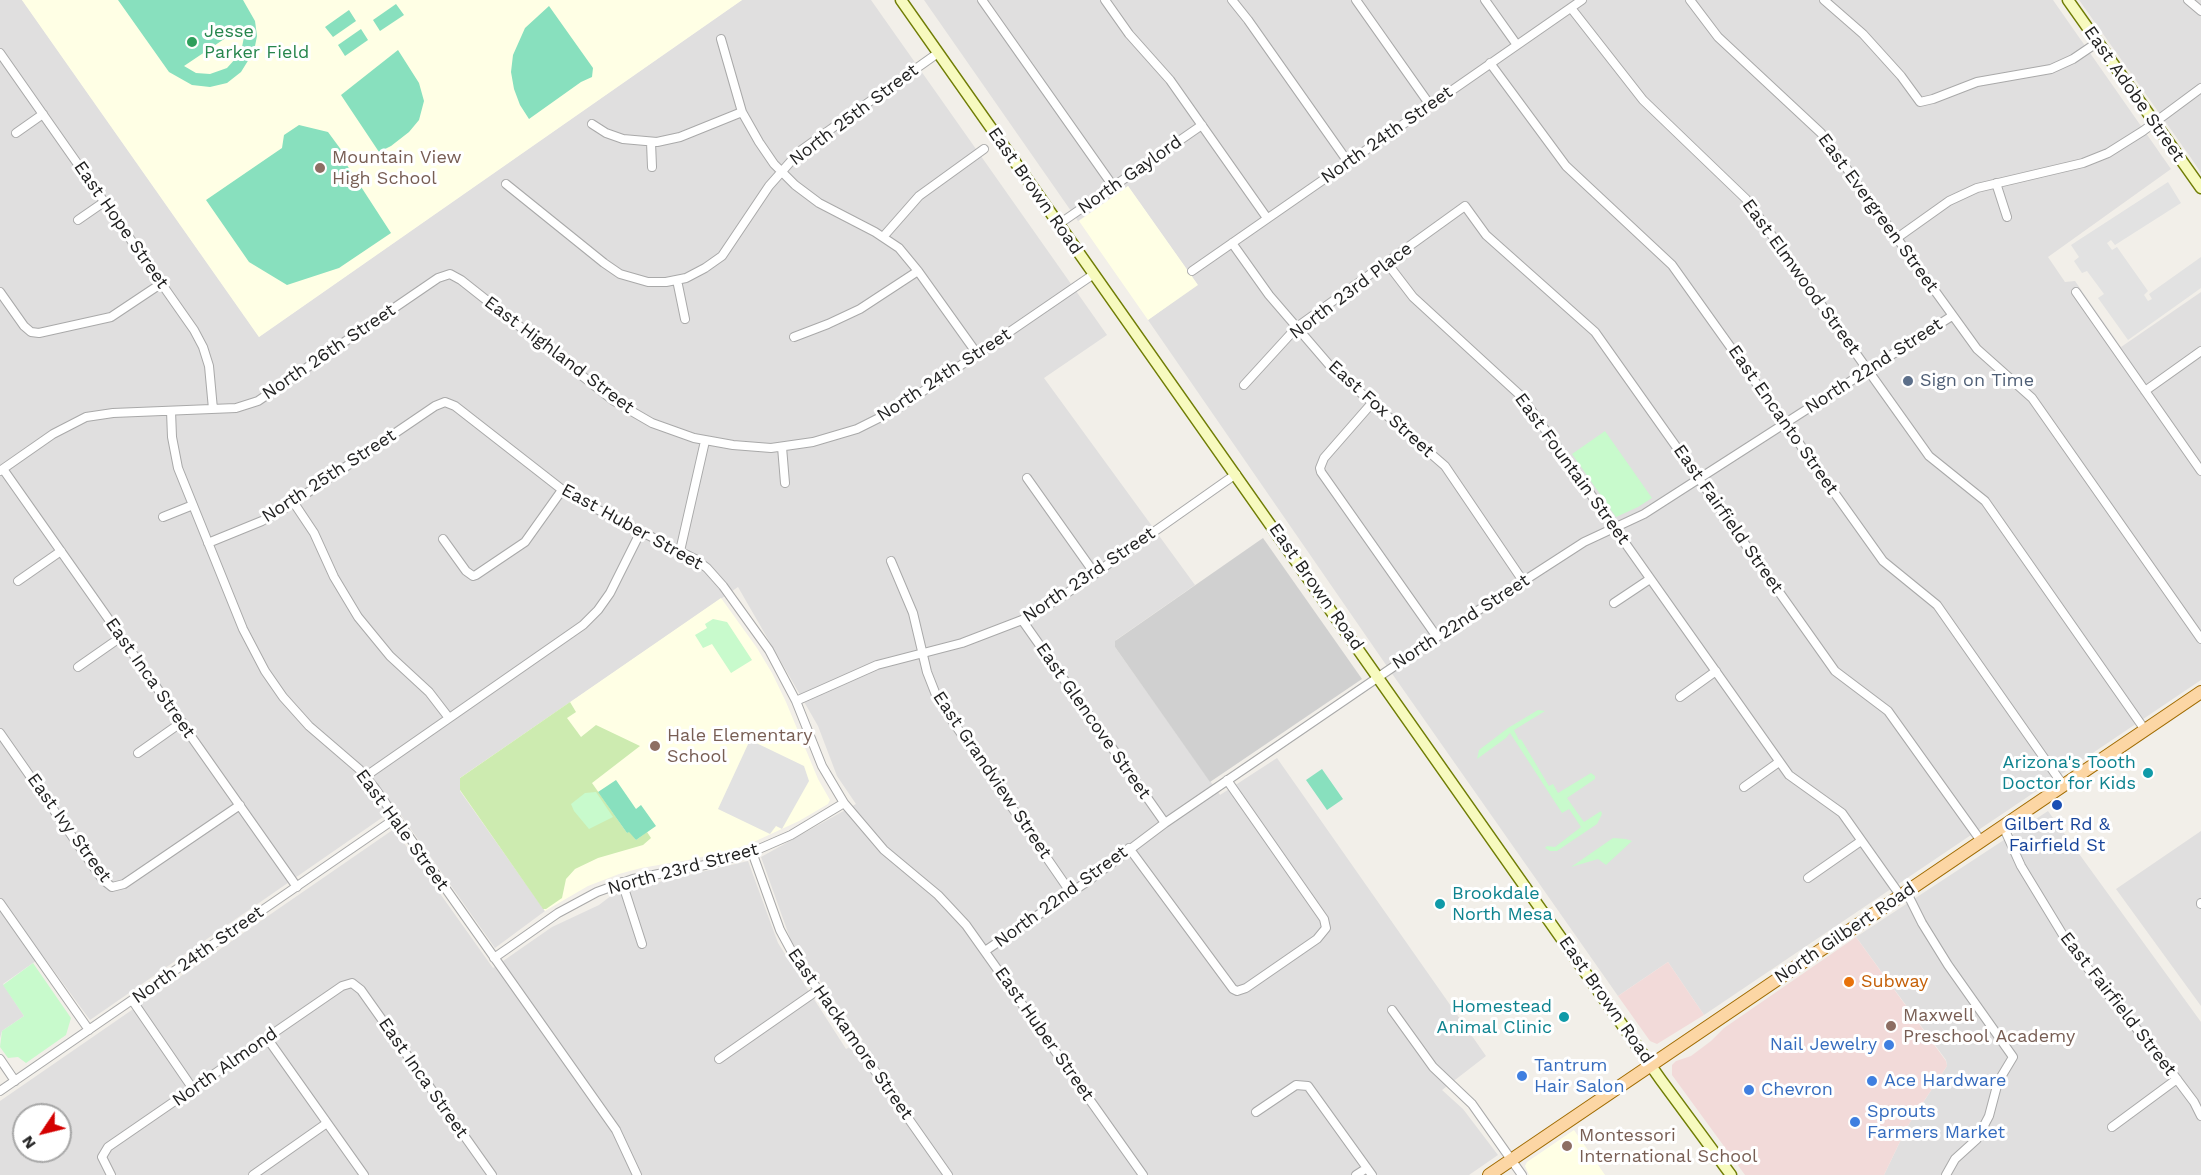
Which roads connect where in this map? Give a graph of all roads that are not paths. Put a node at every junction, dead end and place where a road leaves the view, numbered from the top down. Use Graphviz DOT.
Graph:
graph roads {
  1 [pos="901,0"];
  2 [pos="982,0"];
  3 [pos="1105,0"];
  4 [pos="1232,0"];
  5 [pos="1356,0"];
  6 [pos="1485,0"];
  7 [pos="1582,0"];
  8 [pos="1690,0"];
  9 [pos="1824,0"];
  10 [pos="2068,0"];
  11 [pos="2188,0"];
  12 [pos="1571,8"];
  13 [pos="2201,11"];
  14 [pos="721,39"];
  15 [pos="2098,42"];
  16 [pos="1516,45"];
  17 [pos="0,53"];
  18 [pos="938,53"];
  19 [pos="1490,63"];
  20 [pos="2201,88"];
  21 [pos="1430,105"];
  22 [pos="742,112"];
  23 [pos="43,114"];
  24 [pos="2154,122"];
  25 [pos="591,124"];
  26 [pos="1202,125"];
  27 [pos="16,133"];
  28 [pos="651,142"];
  29 [pos="984,149"];
  30 [pos="1348,162"];
  31 [pos="652,167"];
  32 [pos="781,171"];
  33 [pos="1996,183"];
  34 [pos="506,184"];
  35 [pos="1113,186"];
  36 [pos="2201,188"];
  37 [pos="104,202"];
  38 [pos="1465,206"];
  39 [pos="2007,217"];
  40 [pos="1267,218"];
  41 [pos="78,220"];
  42 [pos="1059,224"];
  43 [pos="883,237"];
  44 [pos="1897,238"];
  45 [pos="1232,243"];
  46 [pos="1387,263"];
  47 [pos="918,271"];
  48 [pos="1192,271"];
  49 [pos="450,274"];
  50 [pos="1094,274"];
  51 [pos="677,280"];
  52 [pos="162,284"];
  53 [pos="0,292"];
  54 [pos="2076,292"];
  55 [pos="1952,316"];
  56 [pos="686,319"];
  57 [pos="1297,327"];
  58 [pos="794,337"];
  59 [pos="2201,351"];
  60 [pos="978,355"];
  61 [pos="1868,370"];
  62 [pos="1244,385"];
  63 [pos="2145,391"];
  64 [pos="445,402"];
  65 [pos="1372,403"];
  66 [pos="213,409"];
  67 [pos="171,411"];
  68 [pos="1785,423"];
  69 [pos="705,441"];
  70 [pos="782,447"];
  71 [pos="1,470"];
  72 [pos="2201,471"];
  73 [pos="1236,474"];
  74 [pos="1027,478"];
  75 [pos="1699,478"];
  76 [pos="784,483"];
  77 [pos="562,490"];
  78 [pos="294,503"];
  79 [pos="193,505"];
  80 [pos="163,517"];
  81 [pos="1614,528"];
  82 [pos="641,531"];
  83 [pos="443,539"];
  84 [pos="208,543"];
  85 [pos="61,551"];
  86 [pos="680,551"];
  87 [pos="891,561"];
  88 [pos="1095,574"];
  89 [pos="1650,579"];
  90 [pos="18,581"];
  91 [pos="1523,581"];
  92 [pos="1614,603"];
  93 [pos="1022,620"];
  94 [pos="121,637"];
  95 [pos="1437,637"];
  96 [pos="2201,639"];
  97 [pos="923,653"];
  98 [pos="78,667"];
  99 [pos="1716,671"];
  100 [pos="1379,676"];
  101 [pos="2201,692"];
  102 [pos="1680,697"];
  103 [pos="796,701"];
  104 [pos="449,718"];
  105 [pos="182,722"];
  106 [pos="2145,730"];
  107 [pos="0,733"];
  108 [pos="138,753"];
  109 [pos="1779,762"];
  110 [pos="366,776"];
  111 [pos="1227,780"];
  112 [pos="2063,785"];
  113 [pos="1744,787"];
  114 [pos="844,803"];
  115 [pos="240,805"];
  116 [pos="396,818"];
  117 [pos="1165,823"];
  118 [pos="2003,826"];
  119 [pos="1861,841"];
  120 [pos="1981,841"];
  121 [pos="1129,848"];
  122 [pos="752,852"];
  123 [pos="1808,878"];
  124 [pos="622,882"];
  125 [pos="297,887"];
  126 [pos="1071,893"];
  127 [pos="1903,893"];
  128 [pos="0,903"];
  129 [pos="642,944"];
  130 [pos="986,951"];
  131 [pos="494,958"];
  132 [pos="352,983"];
  133 [pos="818,990"];
  134 [pos="132,1000"];
  135 [pos="1392,1010"];
  136 [pos="89,1030"];
  137 [pos="267,1038"];
  138 [pos="0,1059"];
  139 [pos="719,1059"];
  140 [pos="1651,1065"];
  141 [pos="2178,1079"];
  142 [pos="15,1081"];
  143 [pos="193,1089"];
  144 [pos="0,1091"];
  145 [pos="1256,1112"];
  146 [pos="2201,1116"];
  147 [pos="327,1123"];
  148 [pos="2112,1127"];
  149 [pos="1512,1160"];
  150 [pos="1369,1171"];
  151 [pos="111,1175"];
  152 [pos="253,1175"];
  153 [pos="364,1175"];
  154 [pos="492,1175"];
  155 [pos="638,1175"];
  156 [pos="948,1175"];
  157 [pos="1143,1175"];
  158 [pos="1356,1175"];
  159 [pos="1489,1175"];
  160 [pos="1522,1175"];
  161 [pos="1731,1175"];
  162 [pos="1946,1175"];
  1 -- 18 [label="main road, East Brown Road"];
  2 -- 35 [label="street"];
  3 -- 26 [label="street"];
  4 -- 30 [label="street"];
  5 -- 21 [label="street"];
  6 -- 16 [label="street"];
  7 -- 12 [label="street, North 24th Street"];
  8 -- 44 [label="street, East Evergreen Street"];
  9 -- 15 [label="street"];
  10 -- 15 [label="main road, East Adobe Street"];
  11 -- 13 [label="street"];
  12 -- 16 [label="street, North 24th Street"];
  12 -- 61 [label="street, East Elmwood Street"];
  14 -- 22 [label="street"];
  15 -- 24 [label="main road, East Adobe Street"];
  16 -- 19 [label="street, North 24th Street"];
  17 -- 23 [label="street, East Hope Street"];
  18 -- 32 [label="street, North 25th Street"];
  18 -- 42 [label="main road, East Brown Road"];
  19 -- 21 [label="street, North 24th Street"];
  19 -- 68 [label="street, East Encanto Street"];
  20 -- 24 [label="street"];
  21 -- 30 [label="street, North 24th Street"];
  22 -- 28 [label="street"];
  22 -- 32 [label="street"];
  23 -- 27 [label="street"];
  23 -- 37 [label="street, East Hope Street"];
  24 -- 33 [label="street"];
  24 -- 36 [label="main road, East Adobe Street"];
  25 -- 28 [label="street"];
  26 -- 35 [label="street, North Gaylord"];
  26 -- 40 [label="street"];
  28 -- 31 [label="street"];
  29 -- 43 [label="street"];
  30 -- 40 [label="street, North 24th Street"];
  32 -- 43 [label="street"];
  32 -- 51 [label="street, North 25th Street"];
  33 -- 39 [label="street"];
  33 -- 44 [label="street"];
  34 -- 51 [label="street, North 25th Street"];
  35 -- 42 [label="street, North Gaylord"];
  37 -- 41 [label="street"];
  37 -- 52 [label="street, East Hope Street"];
  38 -- 46 [label="street, North 23rd Place"];
  38 -- 75 [label="street, East Fairfield Street"];
  40 -- 45 [label="street, North 24th Street"];
  42 -- 50 [label="main road, East Brown Road"];
  43 -- 47 [label="street"];
  44 -- 55 [label="street, East Evergreen Street"];
  45 -- 48 [label="street, North 24th Street"];
  45 -- 57 [label="street, East Fox Street"];
  46 -- 57 [label="street, North 23rd Place"];
  46 -- 81 [label="street, East Fountain Street"];
  47 -- 58 [label="street"];
  47 -- 60 [label="street"];
  49 -- 66 [label="street, North 26th Street"];
  49 -- 69 [label="street, East Highland Street"];
  50 -- 60 [label="street, North 24th Street"];
  50 -- 73 [label="main road, East Brown Road"];
  51 -- 56 [label="street"];
  52 -- 53 [label="street"];
  52 -- 66 [label="street, East Hope Street"];
  54 -- 63 [label="street"];
  55 -- 61 [label="street, North 22nd Street"];
  55 -- 96 [label="street, East Evergreen Street"];
  57 -- 62 [label="street, North 23rd Place"];
  57 -- 65 [label="street, East Fox Street"];
  59 -- 63 [label="street"];
  60 -- 70 [label="street, North 24th Street"];
  61 -- 68 [label="street, North 22nd Street"];
  61 -- 106 [label="street, East Elmwood Street"];
  63 -- 72 [label="street"];
  64 -- 77 [label="street, East Huber Street"];
  64 -- 78 [label="street, North 25th Street"];
  65 -- 91 [label="street, East Fox Street"];
  65 -- 95 [label="street"];
  66 -- 67 [label="street, North 26th Street"];
  67 -- 71 [label="street, North 26th Street"];
  67 -- 79 [label="street, East Hale Street"];
  68 -- 75 [label="street, North 22nd Street"];
  68 -- 112 [label="street, East Encanto Street"];
  69 -- 70 [label="street, North 24th Street"];
  69 -- 86 [label="street"];
  70 -- 76 [label="street"];
  71 -- 85 [label="street, East Inca Street"];
  73 -- 88 [label="street, North 23rd Street"];
  73 -- 100 [label="main road, East Brown Road"];
  74 -- 88 [label="street"];
  75 -- 81 [label="street, North 22nd Street"];
  75 -- 120 [label="street, East Fairfield Street"];
  77 -- 82 [label="street, East Huber Street"];
  77 -- 83 [label="street"];
  78 -- 84 [label="street, North 25th Street"];
  78 -- 104 [label="street"];
  79 -- 80 [label="street"];
  79 -- 84 [label="street, East Hale Street"];
  81 -- 89 [label="street, East Fountain Street"];
  81 -- 91 [label="street, North 22nd Street"];
  82 -- 86 [label="street, East Huber Street"];
  82 -- 104 [label="street"];
  84 -- 110 [label="street, East Hale Street"];
  85 -- 90 [label="street"];
  85 -- 94 [label="street, East Inca Street"];
  86 -- 103 [label="street, East Huber Street"];
  87 -- 97 [label="street, East Grandview Street"];
  88 -- 93 [label="street, North 23rd Street"];
  89 -- 92 [label="street"];
  89 -- 99 [label="street, East Fountain Street"];
  91 -- 95 [label="street, North 22nd Street"];
  93 -- 97 [label="street, North 23rd Street"];
  93 -- 117 [label="street, East Glencove Street"];
  94 -- 98 [label="street"];
  94 -- 105 [label="street, East Inca Street"];
  95 -- 100 [label="street, North 22nd Street"];
  97 -- 103 [label="street, North 23rd Street"];
  97 -- 126 [label="street, East Grandview Street"];
  99 -- 102 [label="street"];
  99 -- 109 [label="street, East Fountain Street"];
  100 -- 111 [label="street, North 22nd Street"];
  100 -- 140 [label="main road, East Brown Road"];
  101 -- 106 [label="main road, North Gilbert Road"];
  103 -- 114 [label="street, East Huber Street"];
  104 -- 110 [label="street"];
  105 -- 108 [label="street"];
  105 -- 115 [label="street, East Inca Street"];
  106 -- 112 [label="main road, North Gilbert Road"];
  107 -- 115 [label="street, East Ivy Street"];
  109 -- 113 [label="street"];
  109 -- 119 [label="street, East Fountain Street"];
  110 -- 116 [label="street, East Hale Street"];
  111 -- 117 [label="street, North 22nd Street"];
  111 -- 121 [label="street"];
  112 -- 118 [label="main road, North Gilbert Road"];
  114 -- 122 [label="street, North 23rd Street"];
  114 -- 130 [label="street, East Huber Street"];
  115 -- 125 [label="street, East Inca Street"];
  116 -- 125 [label="street, North 24th Street"];
  116 -- 131 [label="street, East Hale Street"];
  117 -- 121 [label="street, North 22nd Street"];
  118 -- 120 [label="main road, North Gilbert Road"];
  118 -- 141 [label="street, East Fairfield Street"];
  119 -- 123 [label="street"];
  119 -- 127 [label="street, East Fountain Street"];
  120 -- 127 [label="main road, North Gilbert Road"];
  121 -- 126 [label="street, North 22nd Street"];
  122 -- 124 [label="street, North 23rd Street"];
  122 -- 133 [label="street, East Hackamore Street"];
  124 -- 129 [label="street"];
  124 -- 131 [label="street, North 23rd Street"];
  125 -- 134 [label="street, North 24th Street"];
  126 -- 130 [label="street, North 22nd Street"];
  127 -- 140 [label="main road, North Gilbert Road"];
  127 -- 162 [label="street, East Fountain Street"];
  128 -- 136 [label="street"];
  130 -- 157 [label="street, East Huber Street"];
  131 -- 155 [label="street, East Hale Street"];
  132 -- 137 [label="street, North Almond"];
  132 -- 154 [label="street, East Inca Street"];
  133 -- 139 [label="street"];
  133 -- 156 [label="street, East Hackamore Street"];
  134 -- 136 [label="street, North 24th Street"];
  134 -- 143 [label="street"];
  135 -- 149 [label="street"];
  136 -- 142 [label="street, North 24th Street"];
  137 -- 143 [label="street, North Almond"];
  137 -- 147 [label="street"];
  138 -- 142 [label="street"];
  140 -- 149 [label="main road, North Gilbert Road"];
  140 -- 161 [label="main road, East Brown Road"];
  141 -- 146 [label="street, East Fairfield Street"];
  141 -- 148 [label="street"];
  142 -- 144 [label="street, North 24th Street"];
  143 -- 151 [label="street, North Almond"];
  145 -- 150 [label="street"];
  147 -- 152 [label="street"];
  147 -- 153 [label="street"];
  149 -- 159 [label="main road, North Gilbert Road"];
  149 -- 160 [label="street"];
  150 -- 158 [label="street"];
}
